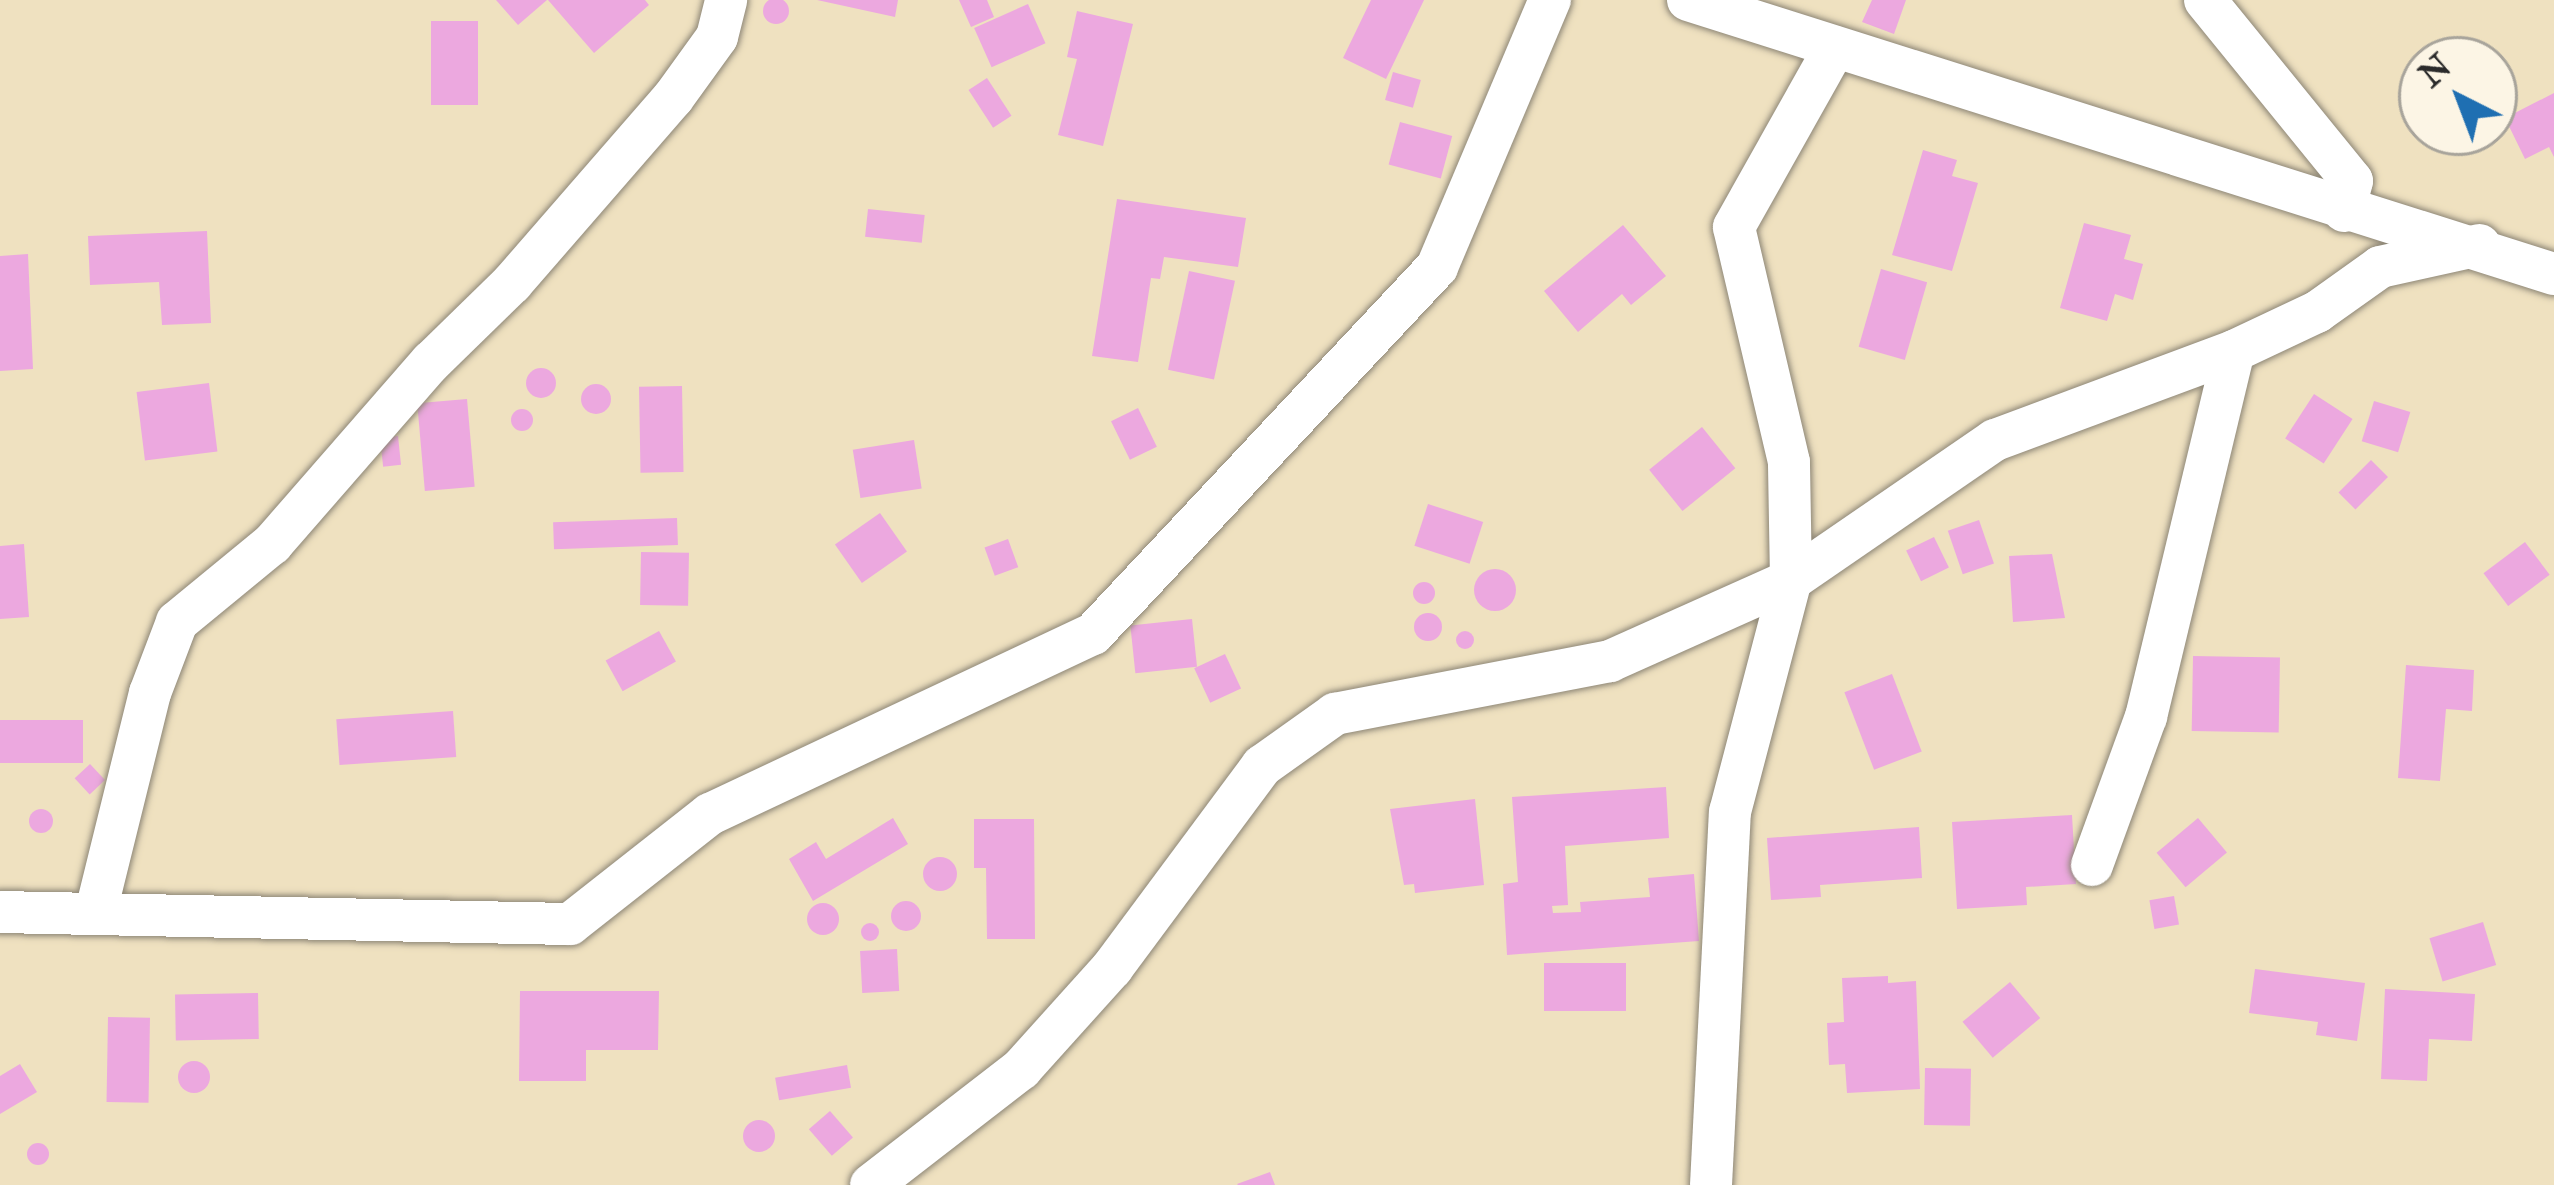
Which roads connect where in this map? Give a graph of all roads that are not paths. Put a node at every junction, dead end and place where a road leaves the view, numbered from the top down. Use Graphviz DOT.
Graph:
graph roads {
  1 [pos="726,0"];
  2 [pos="1550,0"];
  3 [pos="1688,0"];
  4 [pos="2205,0"];
  5 [pos="1834,47"];
  6 [pos="2344,211"];
  7 [pos="2480,245"];
  8 [pos="2554,274"];
  9 [pos="2234,351"];
  10 [pos="1791,580"];
  11 [pos="2092,866"];
  12 [pos="96,911"];
  13 [pos="0,912"];
  14 [pos="871,1185"];
  15 [pos="1711,1185"];
  1 -- 12 [label="street"];
  2 -- 12 [label="street"];
  3 -- 5 [label="street"];
  4 -- 6 [label="street"];
  5 -- 6 [label="street"];
  5 -- 10 [label="street"];
  6 -- 7 [label="street"];
  7 -- 8 [label="street"];
  7 -- 9 [label="street"];
  9 -- 10 [label="street"];
  9 -- 11 [label="street"];
  10 -- 14 [label="street"];
  10 -- 15 [label="street"];
  12 -- 13 [label="street"];
}
